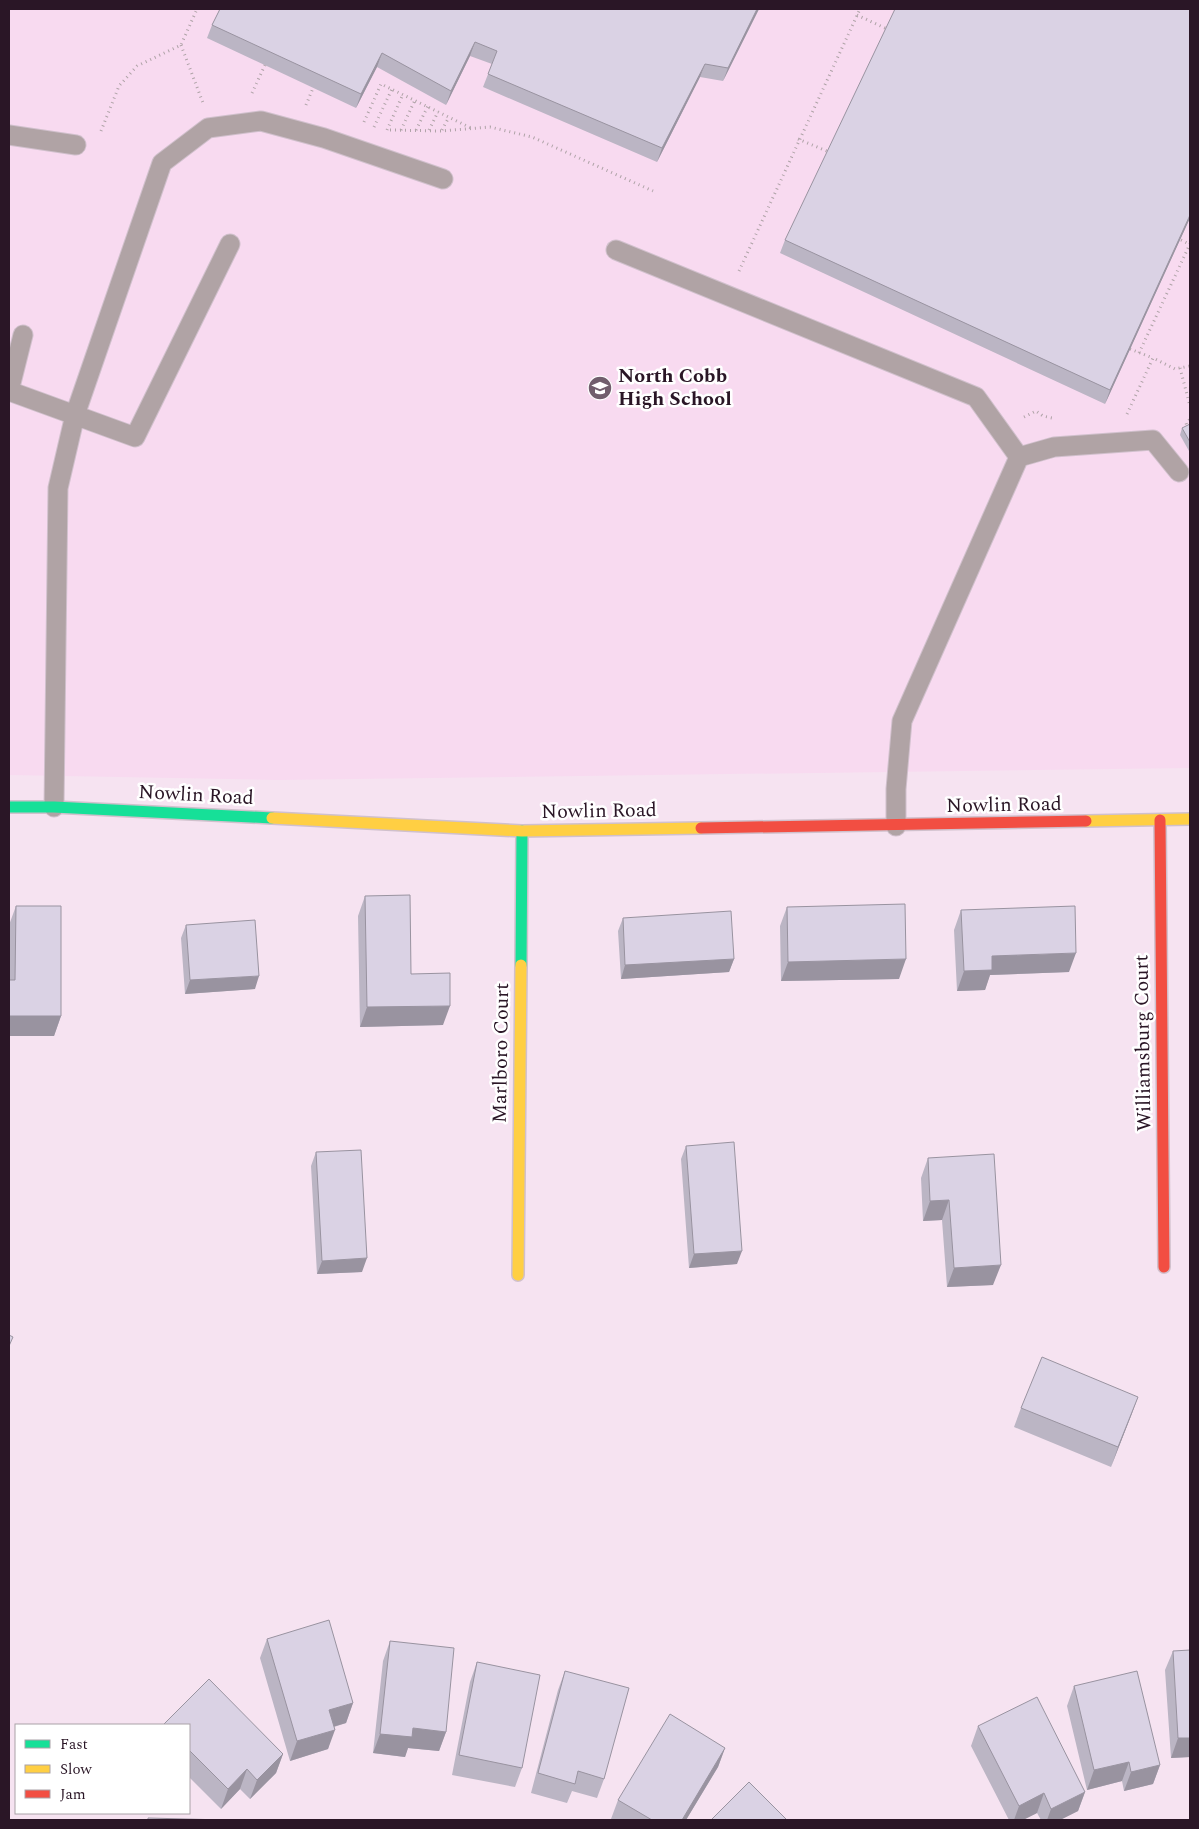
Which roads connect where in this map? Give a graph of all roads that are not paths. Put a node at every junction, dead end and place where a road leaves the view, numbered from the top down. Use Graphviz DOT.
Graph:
graph roads {
  1 [pos="9,135"];
  2 [pos="76,145"];
  3 [pos="443,179"];
  4 [pos="230,244"];
  5 [pos="616,250"];
  6 [pos="23,334"];
  7 [pos="9,391"];
  8 [pos="75,415"];
  9 [pos="1019,457"];
  10 [pos="1179,472"];
  11 [pos="9,807"];
  12 [pos="54,807"];
  13 [pos="1190,819"];
  14 [pos="1160,820"];
  15 [pos="896,826"];
  16 [pos="522,831"];
  17 [pos="1164,1267"];
  18 [pos="518,1275"];
  1 -- 2 [label="lane"];
  3 -- 8 [label="lane"];
  4 -- 8 [label="lane"];
  5 -- 9 [label="lane"];
  6 -- 7 [label="lane"];
  7 -- 8 [label="lane"];
  8 -- 12 [label="lane"];
  9 -- 10 [label="lane"];
  9 -- 15 [label="lane"];
  11 -- 12 [label="street, Nowlin Road"];
  12 -- 16 [label="street, Nowlin Road"];
  13 -- 14 [label="street, Nowlin Road"];
  14 -- 15 [label="street, Nowlin Road"];
  14 -- 17 [label="street, Williamsburg Court"];
  15 -- 16 [label="street, Nowlin Road"];
  16 -- 18 [label="street, Marlboro Court"];
}
